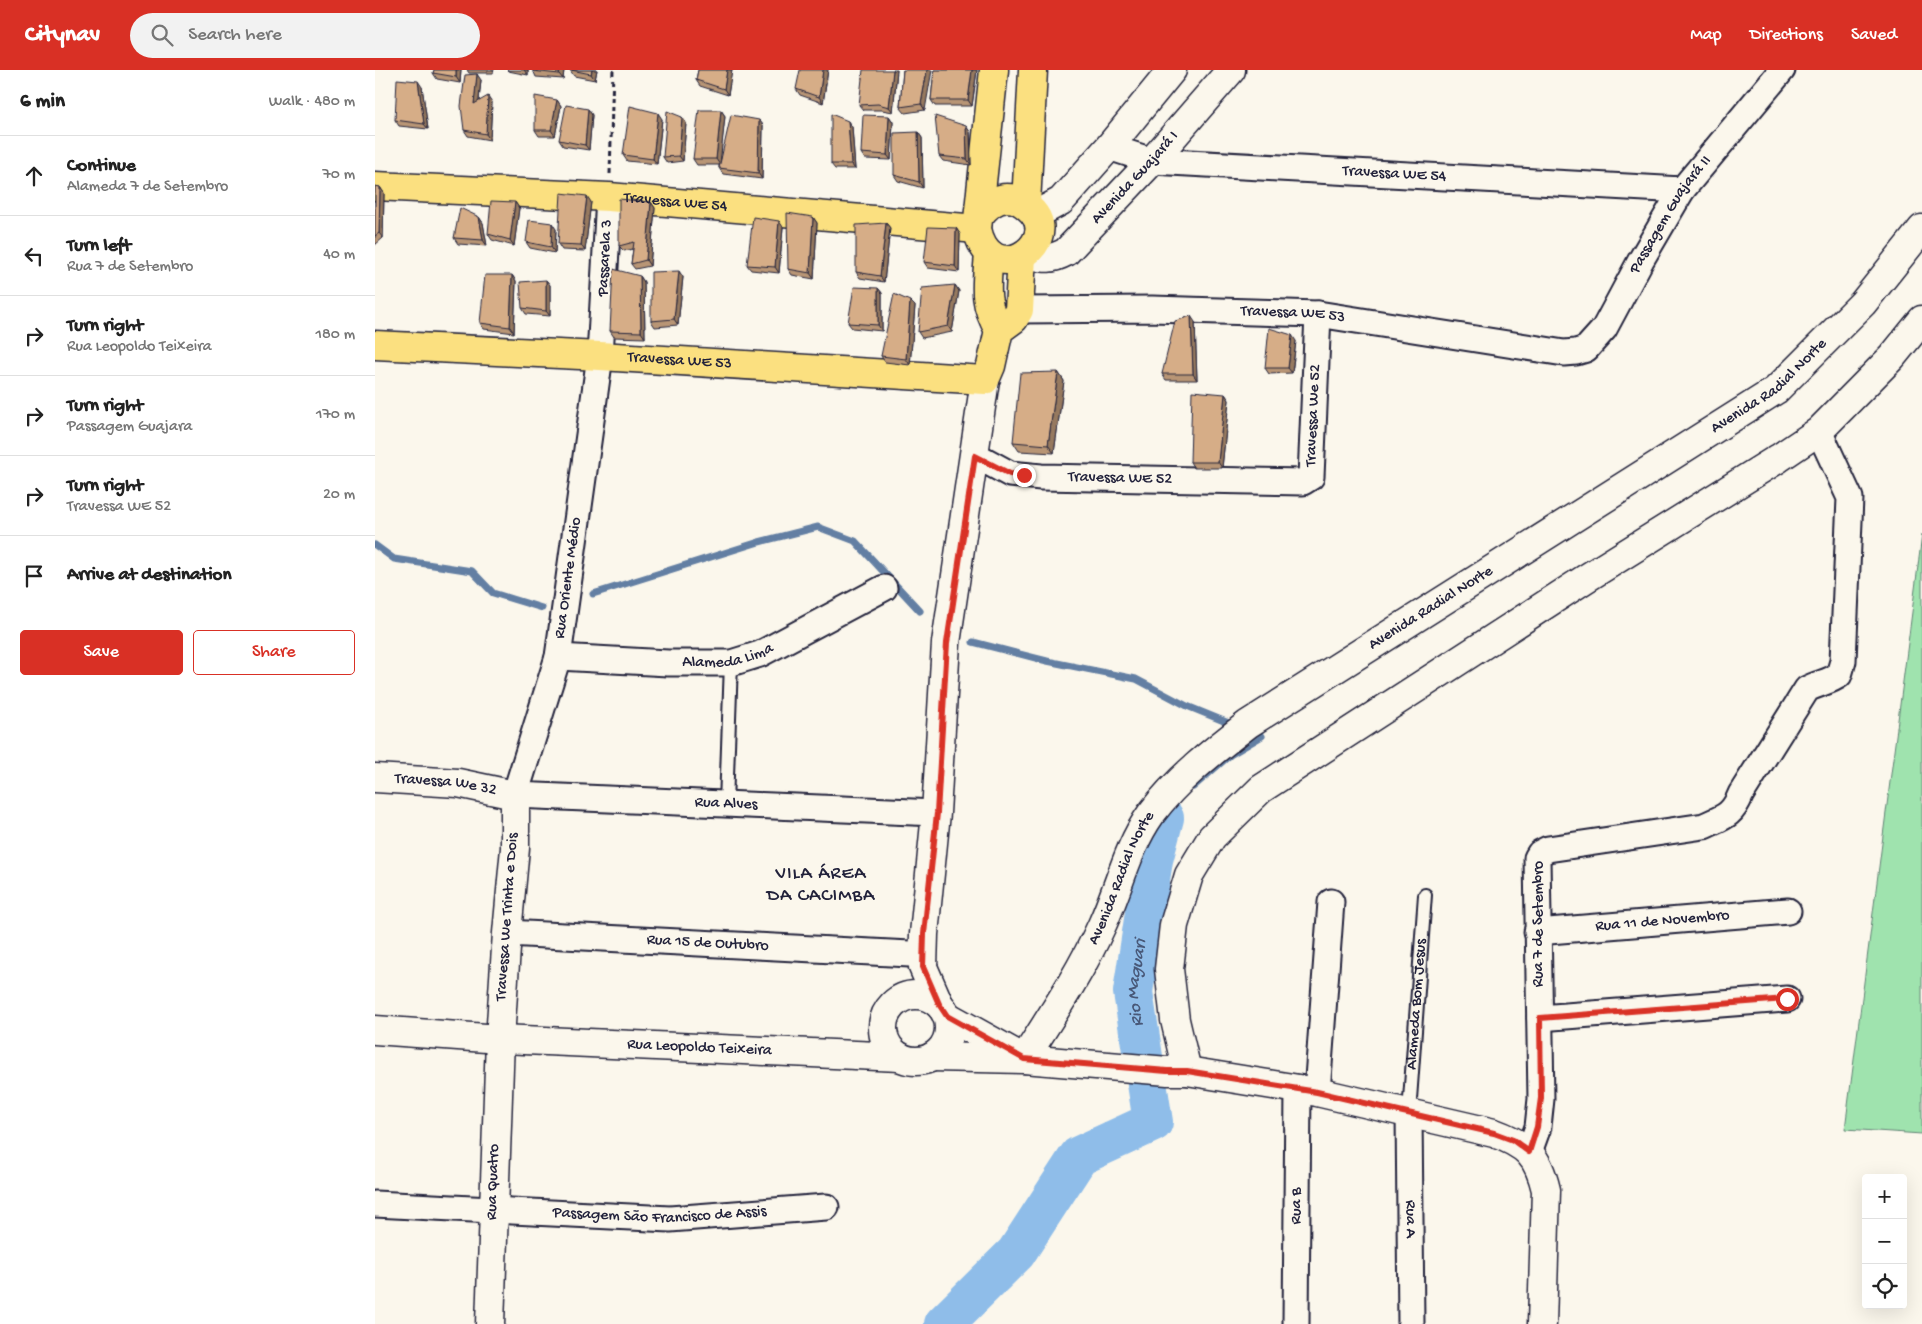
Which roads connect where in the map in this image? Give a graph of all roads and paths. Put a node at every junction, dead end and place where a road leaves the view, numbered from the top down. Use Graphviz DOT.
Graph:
graph roads {
  1 [pos="613,70"];
  2 [pos="994,70"];
  3 [pos="1033,70"];
  4 [pos="1172,70"];
  5 [pos="1231,70"];
  6 [pos="1782,70"];
  7 [pos="1109,147"];
  8 [pos="1152,162"];
  9 [pos="375,186"];
  10 [pos="1682,190"];
  11 [pos="609,197"];
  12 [pos="1030,209"];
  13 [pos="978,222"];
  14 [pos="1922,229"];
  15 [pos="989,253"];
  16 [pos="1024,255"];
  17 [pos="1019,310"];
  18 [pos="1317,314"];
  19 [pos="1922,320"];
  20 [pos="999,330"];
  21 [pos="375,345"];
  22 [pos="1563,353"];
  23 [pos="600,356"];
  24 [pos="985,380"];
  25 [pos="1819,431"];
  26 [pos="975,456"];
  27 [pos="1271,481"];
  28 [pos="884,588"];
  29 [pos="558,658"];
  30 [pos="731,663"];
  31 [pos="375,778"];
  32 [pos="515,795"];
  33 [pos="726,804"];
  34 [pos="937,813"];
  35 [pos="1425,895"];
  36 [pos="1331,902"];
  37 [pos="1788,911"];
  38 [pos="1537,932"];
  39 [pos="507,934"];
  40 [pos="917,944"];
  41 [pos="900,998"];
  42 [pos="1787,999"];
  43 [pos="943,1010"];
  44 [pos="1540,1018"];
  45 [pos="375,1030"];
  46 [pos="499,1039"];
  47 [pos="900,1057"];
  48 [pos="932,1057"];
  49 [pos="1024,1059"];
  50 [pos="1177,1071"];
  51 [pos="1308,1090"];
  52 [pos="1409,1114"];
  53 [pos="1529,1152"];
  54 [pos="375,1204"];
  55 [pos="826,1207"];
  56 [pos="493,1210"];
  57 [pos="490,1324"];
  58 [pos="1296,1324"];
  59 [pos="1411,1324"];
  60 [pos="1542,1324"];
  1 -- 11 [label="path, Passarela 3"];
  2 -- 13 [label="main road"];
  3 -- 12 [label="main road"];
  4 -- 7 [label="main road"];
  5 -- 8 [label="main road, Avenida Guajará I"];
  6 -- 10 [label="street, Passagem Guajará II"];
  7 -- 8 [label="street, Travessa WE 54"];
  7 -- 12 [label="main road"];
  8 -- 10 [label="street, Travessa WE 54"];
  8 -- 16 [label="main road, Avenida Guajará I"];
  9 -- 11 [label="main road, Travessa WE 54"];
  10 -- 22 [label="street, Passagem Guajará II"];
  11 -- 13 [label="main road, Travessa WE 54"];
  11 -- 23 [label="street, Passarela 3"];
  12 -- 13 [label="main road"];
  12 -- 16 [label="main road"];
  13 -- 15 [label="main road"];
  14 -- 49 [label="main road, Avenida Radial Norte"];
  15 -- 16 [label="main road"];
  15 -- 20 [label="main road"];
  16 -- 17 [label="main road"];
  17 -- 18 [label="street, Travessa WE 53"];
  17 -- 20 [label="main road"];
  18 -- 22 [label="street, Travessa WE 53"];
  18 -- 27 [label="street, Travessa We 52"];
  19 -- 25 [label="main road"];
  20 -- 24 [label="main road"];
  21 -- 23 [label="main road, Travessa WE 53"];
  23 -- 24 [label="main road, Travessa WE 53"];
  23 -- 29 [label="street, Rua Oriente Médio"];
  24 -- 26 [label="main road"];
  25 -- 38 [label="street, Rua 7 de Setembro"];
  25 -- 50 [label="main road"];
  26 -- 27 [label="street, Travessa WE 52"];
  26 -- 34 [label="main road"];
  28 -- 30 [label="street, Alameda Lima"];
  29 -- 30 [label="street, Alameda Lima"];
  29 -- 32 [label="street, Rua Oriente Médio"];
  30 -- 33 [label="lane"];
  31 -- 32 [label="main road, Travessa We 32"];
  32 -- 33 [label="street, Rua Alves"];
  32 -- 39 [label="main road, Travessa We Trinta e Dois"];
  33 -- 34 [label="street, Rua Alves"];
  34 -- 40 [label="main road"];
  35 -- 52 [label="lane, Alameda Bom Jesus"];
  36 -- 51 [label="street"];
  37 -- 38 [label="street, Rua 11 de Novembro"];
  38 -- 44 [label="street, Rua 7 de Setembro"];
  39 -- 40 [label="street, Rua 15 de Outubro"];
  39 -- 46 [label="main road, Travessa We Trinta e Dois"];
  40 -- 41 [label="main road"];
  40 -- 43 [label="main road"];
  41 -- 43 [label="main road"];
  41 -- 47 [label="main road"];
  42 -- 44 [label="street"];
  43 -- 48 [label="main road"];
  43 -- 49 [label="main road"];
  44 -- 53 [label="street, Rua 7 de Setembro"];
  45 -- 46 [label="main road, Rua Leopoldo Teixeira"];
  46 -- 47 [label="main road, Rua Leopoldo Teixeira"];
  46 -- 56 [label="main road, Rua Quatro"];
  47 -- 48 [label="main road"];
  48 -- 49 [label="main road"];
  49 -- 50 [label="main road"];
  50 -- 51 [label="main road"];
  51 -- 52 [label="main road"];
  51 -- 58 [label="street, Rua B"];
  52 -- 53 [label="main road"];
  52 -- 59 [label="street, Rua A"];
  53 -- 60 [label="main road"];
  54 -- 56 [label="street, Passagem São Francisco de Assis"];
  55 -- 56 [label="street, Passagem São Francisco de Assis"];
  56 -- 57 [label="main road, Rua Quatro"];
}
